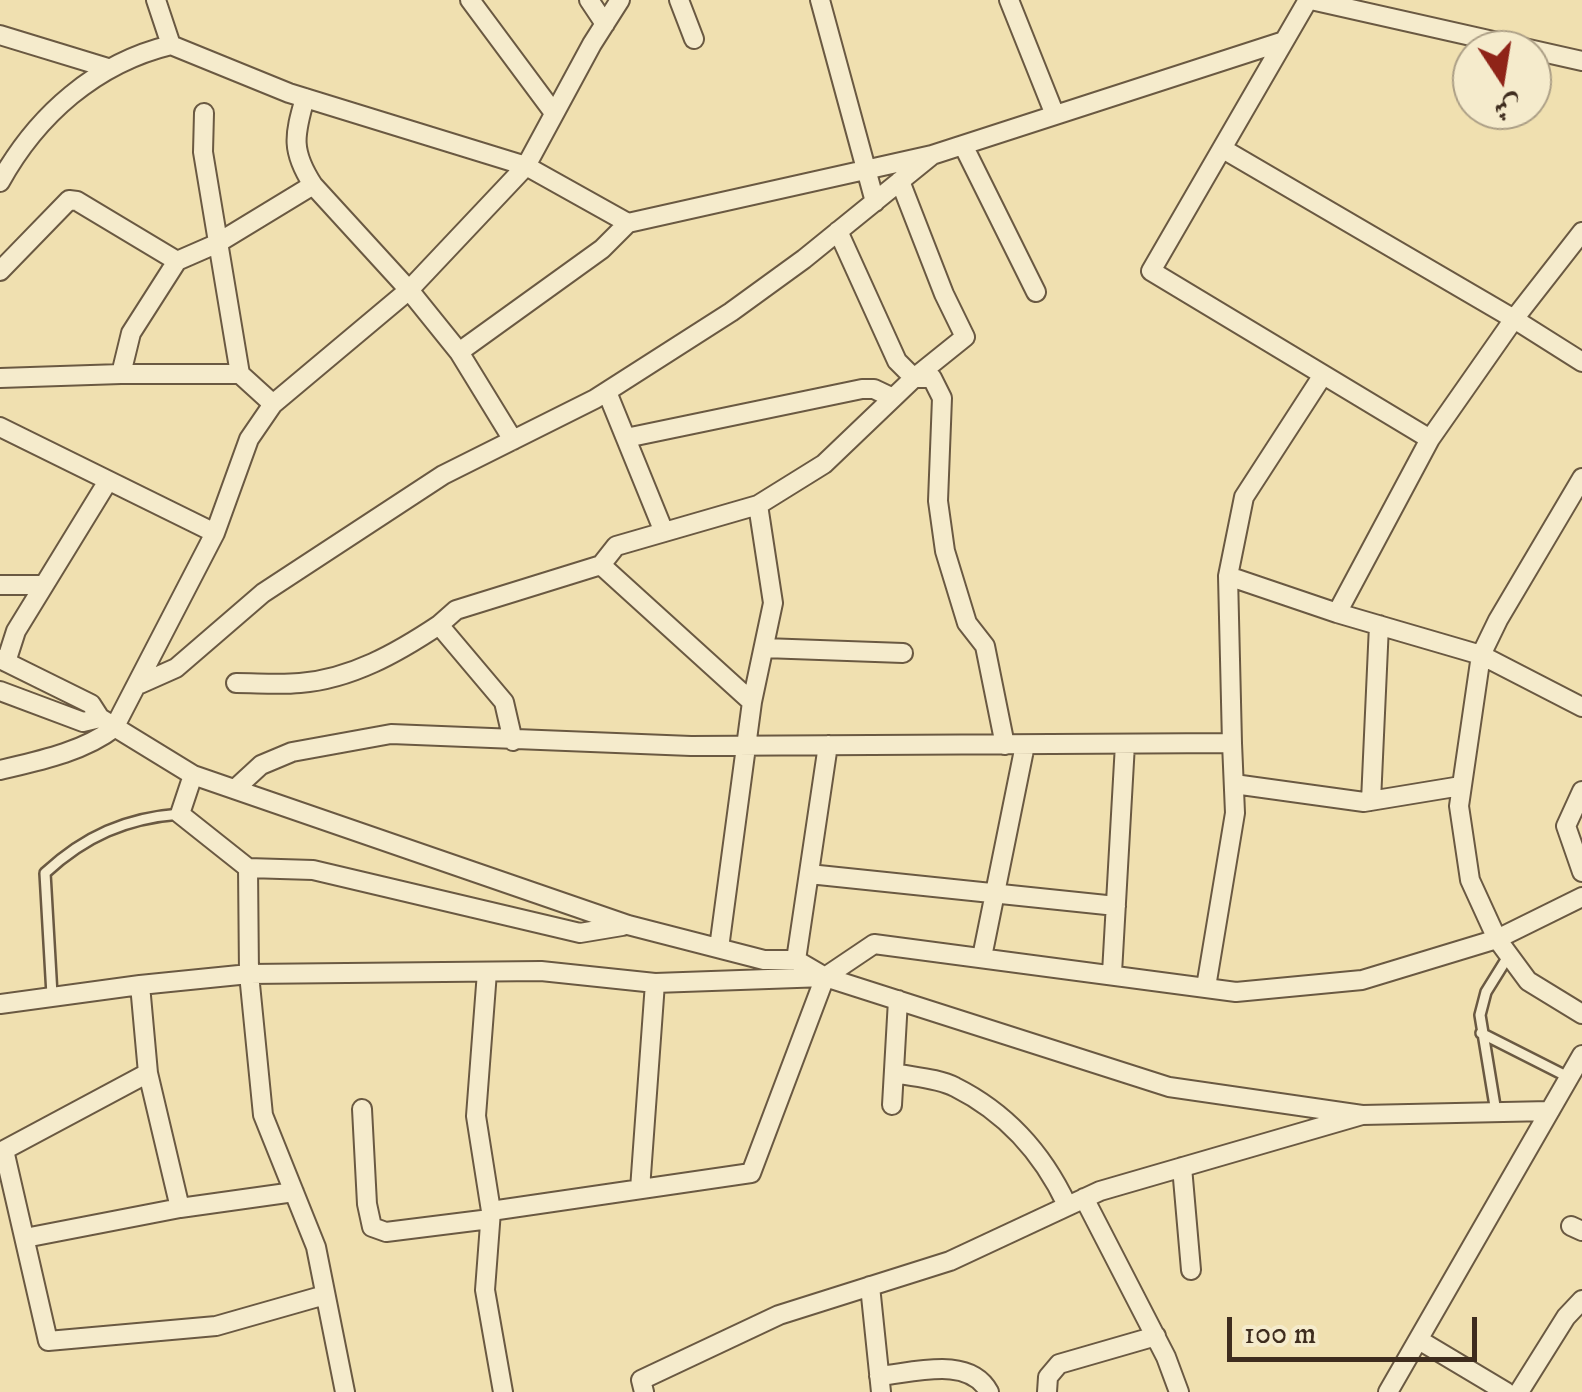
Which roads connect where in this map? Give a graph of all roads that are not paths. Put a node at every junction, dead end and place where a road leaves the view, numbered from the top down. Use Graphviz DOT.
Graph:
graph roads {
  1 [pos="156,0"];
  2 [pos="470,0"];
  3 [pos="589,0"];
  4 [pos="620,0"];
  5 [pos="679,0"];
  6 [pos="820,0"];
  7 [pos="1009,0"];
  8 [pos="1309,0"];
  9 [pos="604,24"];
  10 [pos="0,35"];
  11 [pos="694,39"];
  12 [pos="1281,42"];
  13 [pos="172,46"];
  14 [pos="1582,60"];
  15 [pos="108,68"];
  16 [pos="305,98"];
  17 [pos="204,113"];
  18 [pos="554,113"];
  19 [pos="1055,115"];
  20 [pos="963,145"];
  21 [pos="1224,148"];
  22 [pos="932,155"];
  23 [pos="526,166"];
  24 [pos="866,168"];
  25 [pos="900,181"];
  26 [pos="0,182"];
  27 [pos="314,185"];
  28 [pos="875,202"];
  29 [pos="628,223"];
  30 [pos="838,231"];
  31 [pos="1582,232"];
  32 [pos="216,244"];
  33 [pos="177,261"];
  34 [pos="0,272"];
  35 [pos="409,290"];
  36 [pos="1036,292"];
  37 [pos="1514,319"];
  38 [pos="459,352"];
  39 [pos="1582,362"];
  40 [pos="121,374"];
  41 [pos="240,374"];
  42 [pos="1323,375"];
  43 [pos="0,378"];
  44 [pos="914,378"];
  45 [pos="606,392"];
  46 [pos="893,398"];
  47 [pos="273,404"];
  48 [pos="0,427"];
  49 [pos="626,438"];
  50 [pos="1430,439"];
  51 [pos="513,440"];
  52 [pos="1582,478"];
  53 [pos="108,481"];
  54 [pos="758,505"];
  55 [pos="664,532"];
  56 [pos="215,533"];
  57 [pos="601,565"];
  58 [pos="1228,576"];
  59 [pos="44,585"];
  60 [pos="0,586"];
  61 [pos="1338,613"];
  62 [pos="438,625"];
  63 [pos="1378,625"];
  64 [pos="764,648"];
  65 [pos="903,653"];
  66 [pos="1481,655"];
  67 [pos="3,661"];
  68 [pos="236,683"];
  69 [pos="140,684"];
  70 [pos="0,691"];
  71 [pos="752,702"];
  72 [pos="1582,706"];
  73 [pos="107,723"];
  74 [pos="513,741"];
  75 [pos="1232,743"];
  76 [pos="1126,744"];
  77 [pos="1006,745"];
  78 [pos="1025,745"];
  79 [pos="747,746"];
  80 [pos="828,746"];
  81 [pos="0,770"];
  82 [pos="193,775"];
  83 [pos="1234,784"];
  84 [pos="1461,786"];
  85 [pos="236,788"];
  86 [pos="1582,791"];
  87 [pos="1371,801"];
  88 [pos="180,814"];
  89 [pos="248,868"];
  90 [pos="1582,872"];
  91 [pos="809,874"];
  92 [pos="995,894"];
  93 [pos="1582,897"];
  94 [pos="1116,906"];
  95 [pos="628,925"];
  96 [pos="1497,939"];
  97 [pos="719,948"];
  98 [pos="1509,955"];
  99 [pos="982,957"];
  100 [pos="796,960"];
  101 [pos="487,972"];
  102 [pos="1112,973"];
  103 [pos="249,974"];
  104 [pos="825,977"];
  105 [pos="655,983"];
  106 [pos="140,985"];
  107 [pos="1206,988"];
  108 [pos="52,996"];
  109 [pos="898,1000"];
  110 [pos="0,1004"];
  111 [pos="1582,1014"];
  112 [pos="1482,1033"];
  113 [pos="1582,1055"];
  114 [pos="148,1073"];
  115 [pos="894,1073"];
  116 [pos="1569,1078"];
  117 [pos="892,1104"];
  118 [pos="362,1109"];
  119 [pos="1550,1111"];
  120 [pos="1496,1112"];
  121 [pos="1362,1115"];
  122 [pos="2,1150"];
  123 [pos="1182,1167"];
  124 [pos="640,1190"];
  125 [pos="294,1192"];
  126 [pos="1076,1202"];
  127 [pos="180,1208"];
  128 [pos="490,1215"];
  129 [pos="25,1238"];
  130 [pos="1191,1270"];
  131 [pos="870,1286"];
  132 [pos="326,1295"];
  133 [pos="1582,1300"];
  134 [pos="1156,1336"];
  135 [pos="1419,1340"];
  136 [pos="880,1384"];
  137 [pos="345,1392"];
  138 [pos="503,1392"];
  139 [pos="644,1392"];
  140 [pos="989,1392"];
  141 [pos="1047,1392"];
  142 [pos="1179,1392"];
  143 [pos="1388,1392"];
  144 [pos="1506,1392"];
  145 [pos="1520,1392"];
  1 -- 13 [label="street"];
  2 -- 18 [label="street"];
  3 -- 9 [label="street"];
  4 -- 9 [label="street"];
  5 -- 11 [label="street"];
  6 -- 24 [label="street"];
  7 -- 19 [label="street"];
  8 -- 12 [label="street"];
  8 -- 14 [label="street"];
  9 -- 18 [label="street"];
  10 -- 15 [label="street"];
  12 -- 19 [label="street"];
  12 -- 21 [label="street"];
  13 -- 15 [label="street"];
  13 -- 16 [label="street"];
  15 -- 26 [label="street"];
  16 -- 23 [label="street"];
  16 -- 27 [label="street"];
  17 -- 32 [label="street"];
  18 -- 23 [label="street"];
  19 -- 20 [label="street"];
  20 -- 22 [label="street"];
  20 -- 36 [label="street"];
  21 -- 37 [label="street"];
  21 -- 42 [label="street"];
  22 -- 24 [label="street"];
  22 -- 25 [label="street"];
  23 -- 29 [label="street"];
  23 -- 35 [label="street"];
  24 -- 28 [label="street"];
  24 -- 29 [label="street"];
  25 -- 28 [label="street"];
  25 -- 44 [label="street"];
  27 -- 32 [label="street"];
  27 -- 35 [label="street"];
  28 -- 30 [label="street"];
  29 -- 38 [label="street"];
  30 -- 44 [label="street"];
  30 -- 45 [label="street"];
  31 -- 37 [label="street"];
  32 -- 33 [label="street"];
  32 -- 41 [label="street"];
  33 -- 34 [label="street"];
  33 -- 40 [label="street"];
  35 -- 38 [label="street"];
  35 -- 47 [label="street"];
  37 -- 39 [label="street"];
  37 -- 50 [label="street"];
  38 -- 51 [label="street"];
  40 -- 41 [label="street"];
  40 -- 43 [label="street"];
  41 -- 47 [label="street"];
  42 -- 50 [label="street"];
  42 -- 58 [label="street"];
  44 -- 46 [label="street"];
  44 -- 77 [label="street"];
  45 -- 49 [label="street"];
  45 -- 51 [label="street"];
  46 -- 49 [label="street"];
  46 -- 54 [label="street"];
  47 -- 56 [label="street"];
  48 -- 53 [label="street"];
  49 -- 55 [label="street"];
  50 -- 61 [label="street"];
  51 -- 69 [label="street"];
  52 -- 66 [label="street"];
  53 -- 56 [label="street"];
  53 -- 59 [label="street"];
  54 -- 55 [label="street"];
  54 -- 64 [label="street"];
  55 -- 57 [label="street"];
  56 -- 69 [label="street"];
  57 -- 62 [label="street"];
  57 -- 71 [label="street"];
  58 -- 61 [label="street"];
  58 -- 75 [label="street"];
  59 -- 60 [label="street"];
  59 -- 67 [label="street"];
  61 -- 63 [label="street"];
  62 -- 68 [label="street"];
  62 -- 74 [label="street"];
  63 -- 66 [label="street"];
  63 -- 87 [label="street"];
  64 -- 65 [label="street"];
  64 -- 71 [label="street"];
  66 -- 72 [label="street"];
  66 -- 84 [label="street"];
  67 -- 73 [label="street"];
  69 -- 73 [label="street"];
  70 -- 73 [label="street"];
  71 -- 79 [label="street"];
  73 -- 81 [label="street"];
  73 -- 82 [label="street"];
  74 -- 79 [label="street"];
  74 -- 85 [label="street"];
  75 -- 76 [label="street"];
  75 -- 83 [label="street"];
  76 -- 78 [label="street"];
  76 -- 94 [label="street"];
  77 -- 78 [label="street"];
  77 -- 80 [label="street"];
  78 -- 92 [label="street"];
  79 -- 80 [label="street"];
  79 -- 97 [label="street"];
  80 -- 91 [label="street"];
  82 -- 85 [label="street"];
  82 -- 88 [label="street"];
  83 -- 87 [label="street"];
  83 -- 107 [label="street"];
  84 -- 87 [label="street"];
  84 -- 96 [label="street"];
  85 -- 95 [label="street"];
  86 -- 90 [label="street"];
  88 -- 89 [label="street"];
  88 -- 108 [label="lane"];
  89 -- 95 [label="street"];
  89 -- 103 [label="street"];
  91 -- 92 [label="street"];
  91 -- 100 [label="street"];
  92 -- 94 [label="street"];
  92 -- 99 [label="street"];
  93 -- 96 [label="street"];
  94 -- 102 [label="street"];
  95 -- 97 [label="street"];
  96 -- 98 [label="street"];
  96 -- 107 [label="street"];
  97 -- 100 [label="street"];
  98 -- 111 [label="street"];
  98 -- 112 [label="lane"];
  99 -- 102 [label="street"];
  99 -- 104 [label="street"];
  100 -- 104 [label="street"];
  101 -- 103 [label="street"];
  101 -- 105 [label="street"];
  101 -- 128 [label="street"];
  102 -- 107 [label="street"];
  103 -- 106 [label="street"];
  103 -- 125 [label="street"];
  104 -- 105 [label="street"];
  104 -- 109 [label="street"];
  104 -- 124 [label="street"];
  105 -- 124 [label="street"];
  106 -- 108 [label="street"];
  106 -- 114 [label="street"];
  108 -- 110 [label="street"];
  109 -- 115 [label="street"];
  109 -- 121 [label="street"];
  112 -- 116 [label="lane"];
  112 -- 120 [label="lane"];
  113 -- 116 [label="street"];
  114 -- 122 [label="street"];
  114 -- 127 [label="street"];
  115 -- 117 [label="street"];
  115 -- 126 [label="street"];
  116 -- 119 [label="street"];
  118 -- 128 [label="street"];
  119 -- 120 [label="street"];
  119 -- 135 [label="street"];
  120 -- 121 [label="street"];
  121 -- 123 [label="street"];
  122 -- 129 [label="street"];
  123 -- 126 [label="street"];
  123 -- 130 [label="street"];
  124 -- 128 [label="street"];
  125 -- 127 [label="street"];
  125 -- 132 [label="street"];
  126 -- 131 [label="street"];
  126 -- 134 [label="street"];
  127 -- 129 [label="street"];
  128 -- 138 [label="street"];
  129 -- 132 [label="street"];
  131 -- 136 [label="street"];
  131 -- 139 [label="street"];
  132 -- 137 [label="street"];
  133 -- 145 [label="street"];
  134 -- 141 [label="street"];
  134 -- 142 [label="street"];
  135 -- 143 [label="street"];
  135 -- 144 [label="street"];
  136 -- 140 [label="street"];
}
